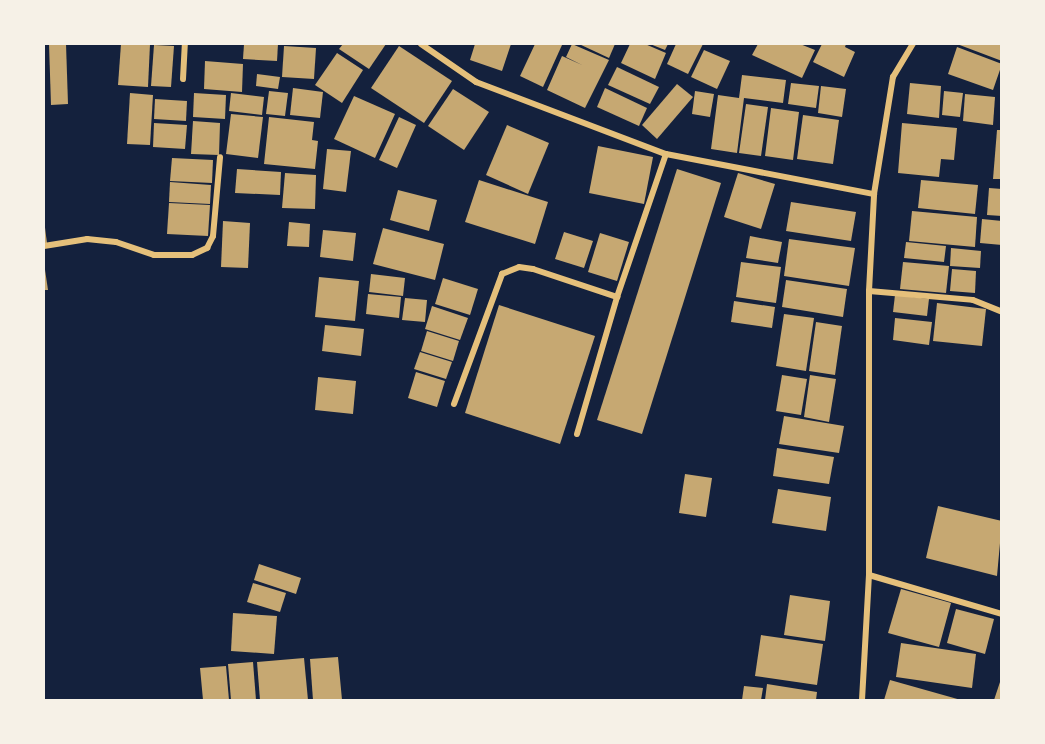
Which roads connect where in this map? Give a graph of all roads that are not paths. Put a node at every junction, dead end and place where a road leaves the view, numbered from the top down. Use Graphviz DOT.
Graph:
graph roads {
  1 [pos="185,44"];
  2 [pos="420,44"];
  3 [pos="913,44"];
  4 [pos="183,79"];
  5 [pos="666,154"];
  6 [pos="220,157"];
  7 [pos="874,194"];
  8 [pos="44,246"];
  9 [pos="869,291"];
  10 [pos="617,297"];
  11 [pos="1002,312"];
  12 [pos="454,404"];
  13 [pos="577,434"];
  14 [pos="869,575"];
  15 [pos="1002,614"];
  16 [pos="862,700"];
  1 -- 4 [label="street"];
  2 -- 5 [label="street"];
  3 -- 7 [label="street"];
  5 -- 7 [label="street"];
  5 -- 10 [label="street"];
  6 -- 8 [label="street"];
  7 -- 9 [label="street"];
  9 -- 11 [label="street"];
  9 -- 14 [label="street"];
  10 -- 12 [label="street"];
  10 -- 13 [label="street"];
  14 -- 15 [label="street"];
  14 -- 16 [label="street"];
}
